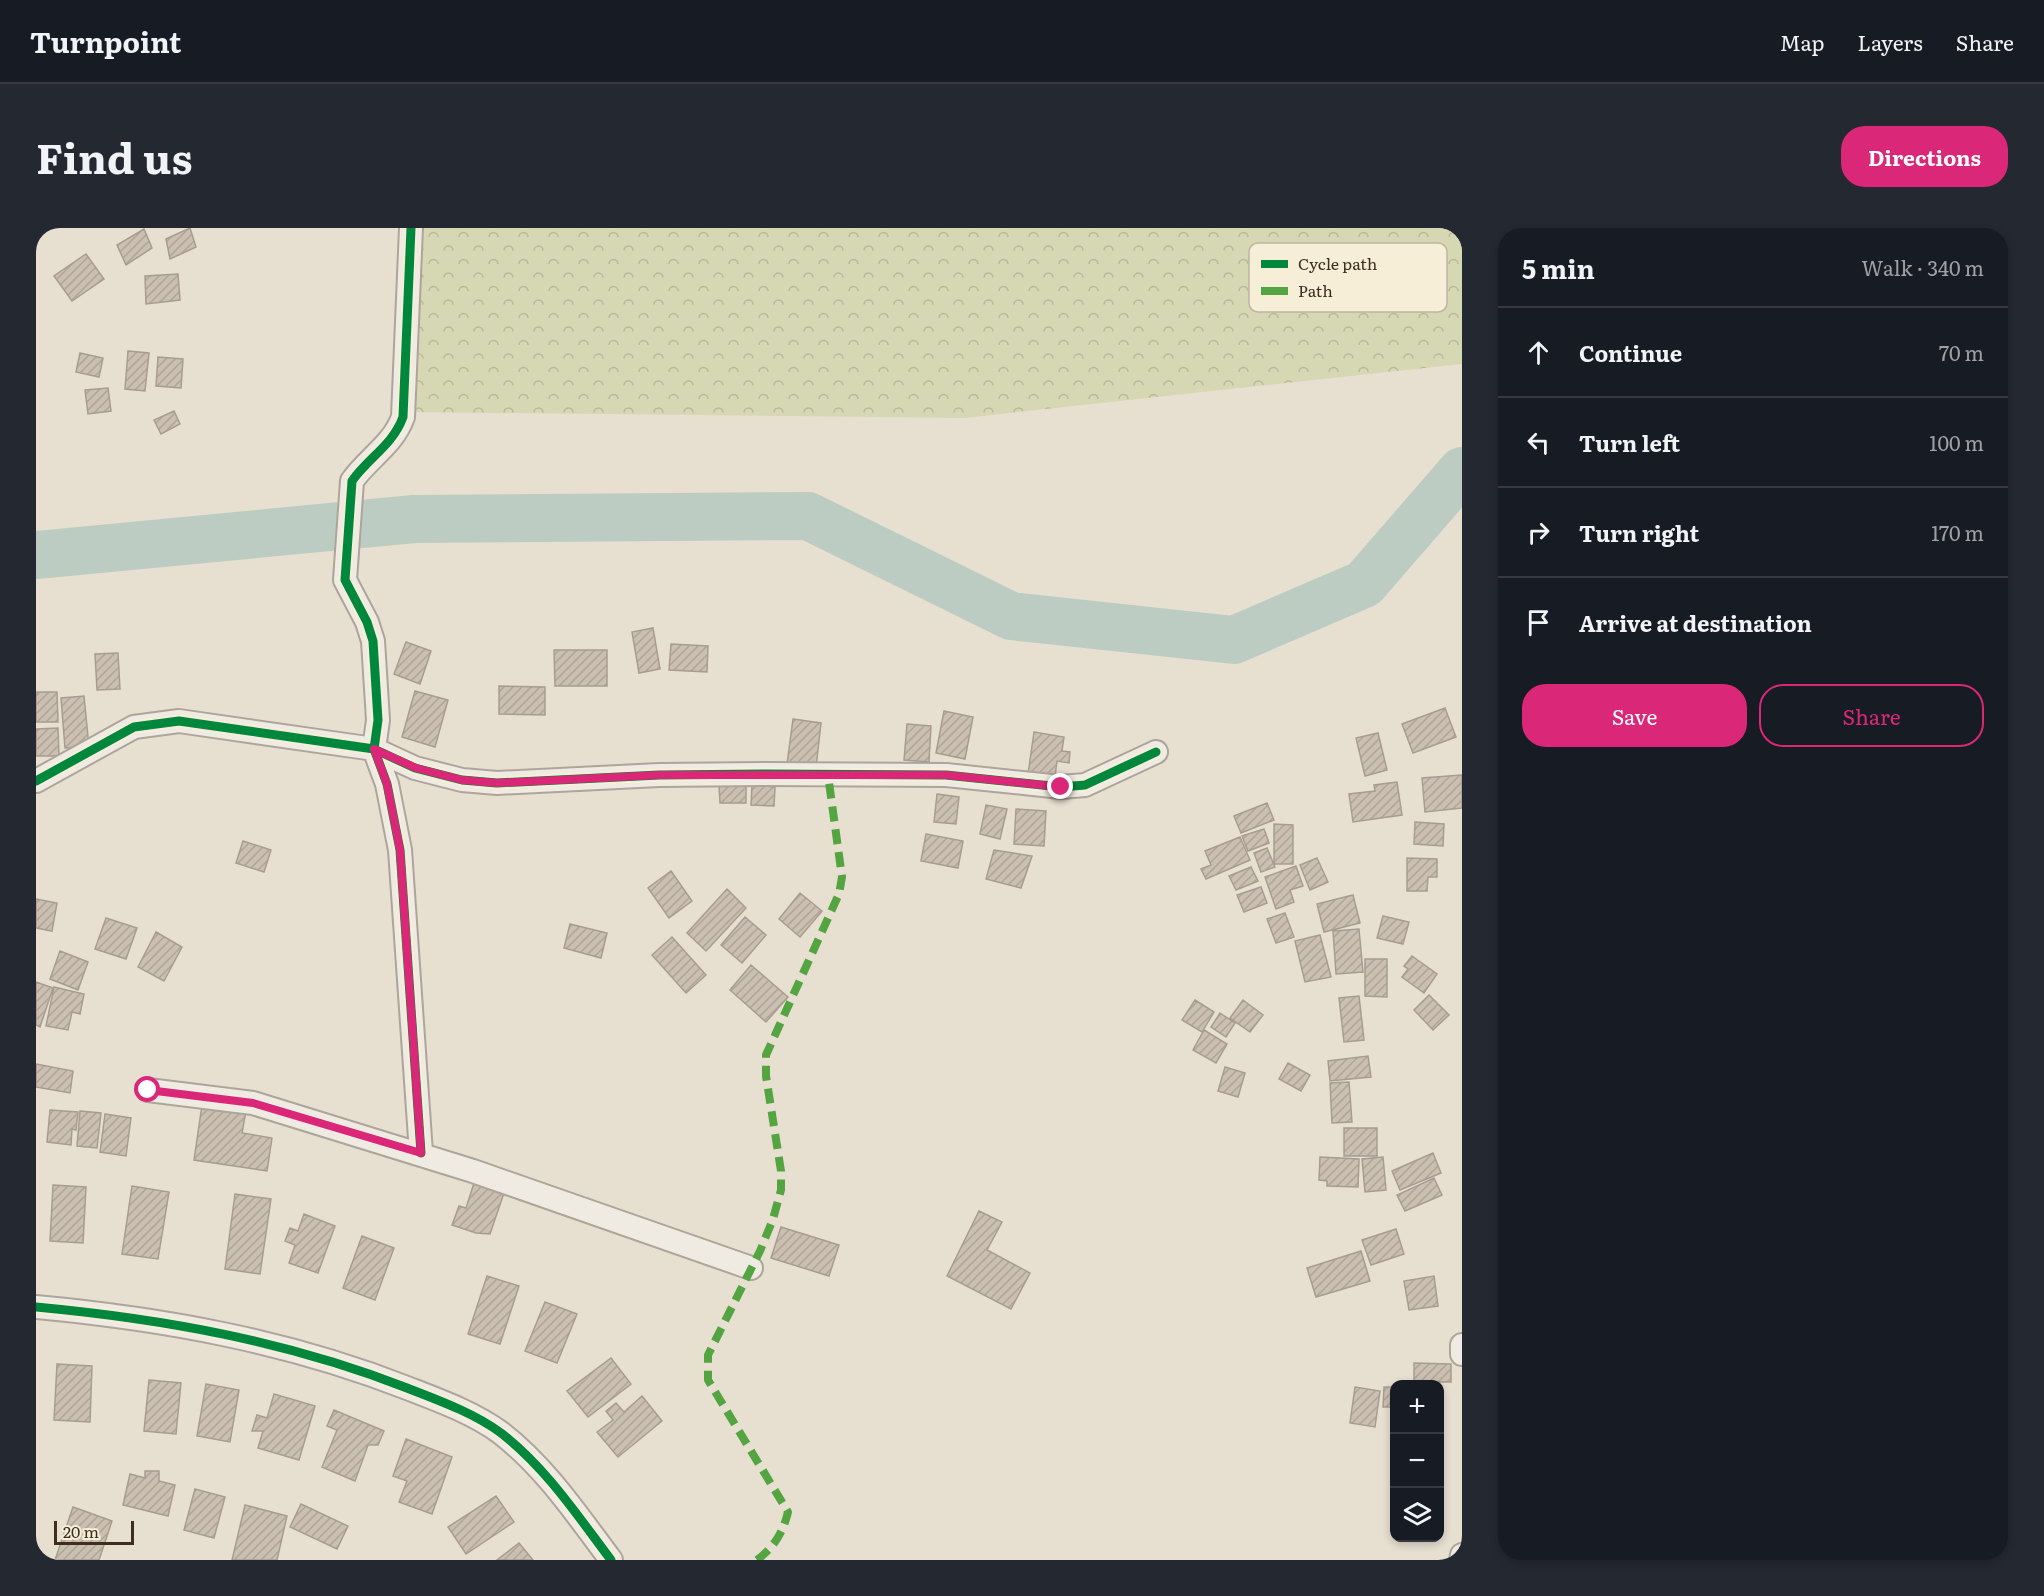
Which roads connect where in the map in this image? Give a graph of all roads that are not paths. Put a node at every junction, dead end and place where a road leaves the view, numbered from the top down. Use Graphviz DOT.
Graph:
graph roads {
  1 [pos="411,228"];
  2 [pos="374,749"];
  3 [pos="1156,752"];
  4 [pos="36,781"];
  5 [pos="148,1090"];
  6 [pos="421,1153"];
  7 [pos="751,1268"];
  8 [pos="36,1307"];
  9 [pos="1462,1345"];
  10 [pos="1462,1354"];
  11 [pos="1462,1555"];
  12 [pos="611,1560"];
  13 [pos="1461,1560"];
  1 -- 2 [label="street"];
  2 -- 3 [label="street"];
  2 -- 4 [label="street"];
  2 -- 6 [label="street"];
  5 -- 6 [label="street"];
  6 -- 7 [label="street"];
  8 -- 12 [label="street"];
  9 -- 10 [label="street"];
  11 -- 13 [label="street"];
}
